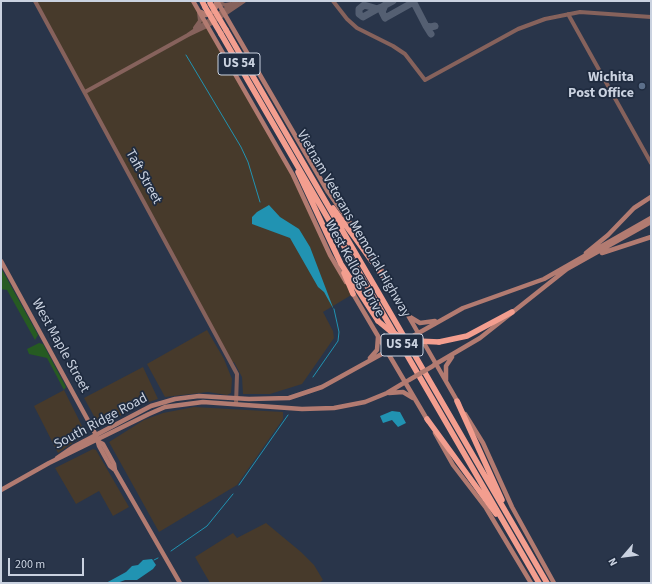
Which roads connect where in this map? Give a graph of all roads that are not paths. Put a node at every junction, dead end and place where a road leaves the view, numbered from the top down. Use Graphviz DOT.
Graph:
graph roads {
  1 [pos="35,1"];
  2 [pos="202,1"];
  3 [pos="244,1"];
  4 [pos="333,1"];
  5 [pos="214,2"];
  6 [pos="236,2"];
  7 [pos="194,3"];
  8 [pos="234,8"];
  9 [pos="199,12"];
  10 [pos="224,13"];
  11 [pos="568,14"];
  12 [pos="651,17"];
  13 [pos="230,23"];
  14 [pos="206,24"];
  15 [pos="234,30"];
  16 [pos="194,32"];
  17 [pos="223,32"];
  18 [pos="213,35"];
  19 [pos="85,92"];
  20 [pos="283,140"];
  21 [pos="651,163"];
  22 [pos="318,189"];
  23 [pos="651,197"];
  24 [pos="651,218"];
  25 [pos="651,222"];
  26 [pos="651,237"];
  27 [pos="332,247"];
  28 [pos="591,256"];
  29 [pos="577,260"];
  30 [pos="1,261"];
  31 [pos="395,293"];
  32 [pos="353,294"];
  33 [pos="512,312"];
  34 [pos="407,314"];
  35 [pos="449,315"];
  36 [pos="376,331"];
  37 [pos="416,335"];
  38 [pos="389,350"];
  39 [pos="459,351"];
  40 [pos="434,365"];
  41 [pos="357,368"];
  42 [pos="407,381"];
  43 [pos="447,383"];
  44 [pos="380,396"];
  45 [pos="416,400"];
  46 [pos="236,401"];
  47 [pos="457,401"];
  48 [pos="165,405"];
  49 [pos="427,419"];
  50 [pos="96,435"];
  51 [pos="99,441"];
  52 [pos="49,463"];
  53 [pos="1,490"];
  54 [pos="512,523"];
  55 [pos="521,550"];
  56 [pos="180,583"];
  57 [pos="530,583"];
  58 [pos="540,583"];
  59 [pos="547,583"];
  60 [pos="554,583"];
  1 -- 19 [label="street, Taft Street"];
  2 -- 17 [label="highway, Vietnam Veterans Memorial Highway / US 54, bridge"];
  3 -- 8 [label="street"];
  4 -- 11 [label="street"];
  5 -- 6 [label="street"];
  5 -- 7 [label="main road"];
  5 -- 10 [label="main road, West Kellogg Drive"];
  5 -- 17 [label="highway, Vietnam Veterans Memorial Highway / US 54, bridge"];
  6 -- 10 [label="street"];
  7 -- 9 [label="main road, West Kellogg Drive"];
  8 -- 10 [label="street"];
  8 -- 13 [label="street"];
  9 -- 14 [label="main road, West Kellogg Drive"];
  9 -- 16 [label="street"];
  10 -- 13 [label="main road, West Kellogg Drive"];
  10 -- 14 [label="street"];
  11 -- 12 [label="street"];
  11 -- 21 [label="street"];
  13 -- 15 [label="main road, West Kellogg Drive"];
  14 -- 16 [label="street"];
  14 -- 18 [label="main road, West Kellogg Drive"];
  15 -- 18 [label="main road"];
  15 -- 31 [label="main road, West Kellogg Drive"];
  16 -- 18 [label="street"];
  16 -- 19 [label="street"];
  17 -- 20 [label="highway, Vietnam Veterans Memorial Highway / US 54"];
  17 -- 22 [label="highway, Vietnam Veterans Memorial Highway / US 54"];
  18 -- 32 [label="main road, West Kellogg Drive"];
  19 -- 46 [label="street, Taft Street"];
  20 -- 27 [label="highway"];
  20 -- 55 [label="highway, Vietnam Veterans Memorial Highway / US 54"];
  22 -- 31 [label="highway"];
  22 -- 54 [label="highway, Vietnam Veterans Memorial Highway / US 54"];
  23 -- 29 [label="main road"];
  24 -- 29 [label="main road"];
  25 -- 28 [label="main road"];
  26 -- 28 [label="main road"];
  27 -- 32 [label="highway"];
  27 -- 33 [label="highway, bridge"];
  28 -- 33 [label="main road"];
  29 -- 35 [label="main road"];
  30 -- 50 [label="main road, West Maple Street"];
  31 -- 34 [label="main road, West Kellogg Drive"];
  32 -- 36 [label="main road, West Kellogg Drive"];
  33 -- 39 [label="main road"];
  34 -- 35 [label="main road"];
  34 -- 37 [label="main road, West Kellogg Drive"];
  35 -- 37 [label="main road"];
  36 -- 38 [label="main road, West Kellogg Drive"];
  36 -- 41 [label="main road"];
  37 -- 38 [label="main road, bridge"];
  37 -- 40 [label="main road, West Kellogg Drive"];
  38 -- 41 [label="main road"];
  38 -- 42 [label="main road, West Kellogg Drive"];
  39 -- 40 [label="main road"];
  39 -- 43 [label="main road"];
  40 -- 42 [label="main road, bridge"];
  40 -- 43 [label="main road, West Kellogg Drive"];
  41 -- 46 [label="main road"];
  42 -- 44 [label="main road"];
  42 -- 45 [label="main road, West Kellogg Drive"];
  43 -- 47 [label="main road, West Kellogg Drive"];
  44 -- 45 [label="main road"];
  44 -- 46 [label="main road"];
  45 -- 49 [label="main road, West Kellogg Drive"];
  46 -- 48 [label="main road"];
  47 -- 54 [label="highway"];
  47 -- 60 [label="main road, West Kellogg Drive"];
  48 -- 50 [label="main road, South Ridge Road"];
  48 -- 51 [label="main road, South Ridge Road"];
  49 -- 55 [label="highway"];
  49 -- 57 [label="main road, West Kellogg Drive"];
  50 -- 51 [label="main road, West Maple Street"];
  50 -- 52 [label="main road, South Ridge Road"];
  51 -- 52 [label="main road, South Ridge Road"];
  51 -- 56 [label="main road, West Maple Street"];
  52 -- 53 [label="main road, South Ridge Road"];
  54 -- 59 [label="highway, Vietnam Veterans Memorial Highway / US 54"];
  55 -- 58 [label="highway, Vietnam Veterans Memorial Highway / US 54"];
}
